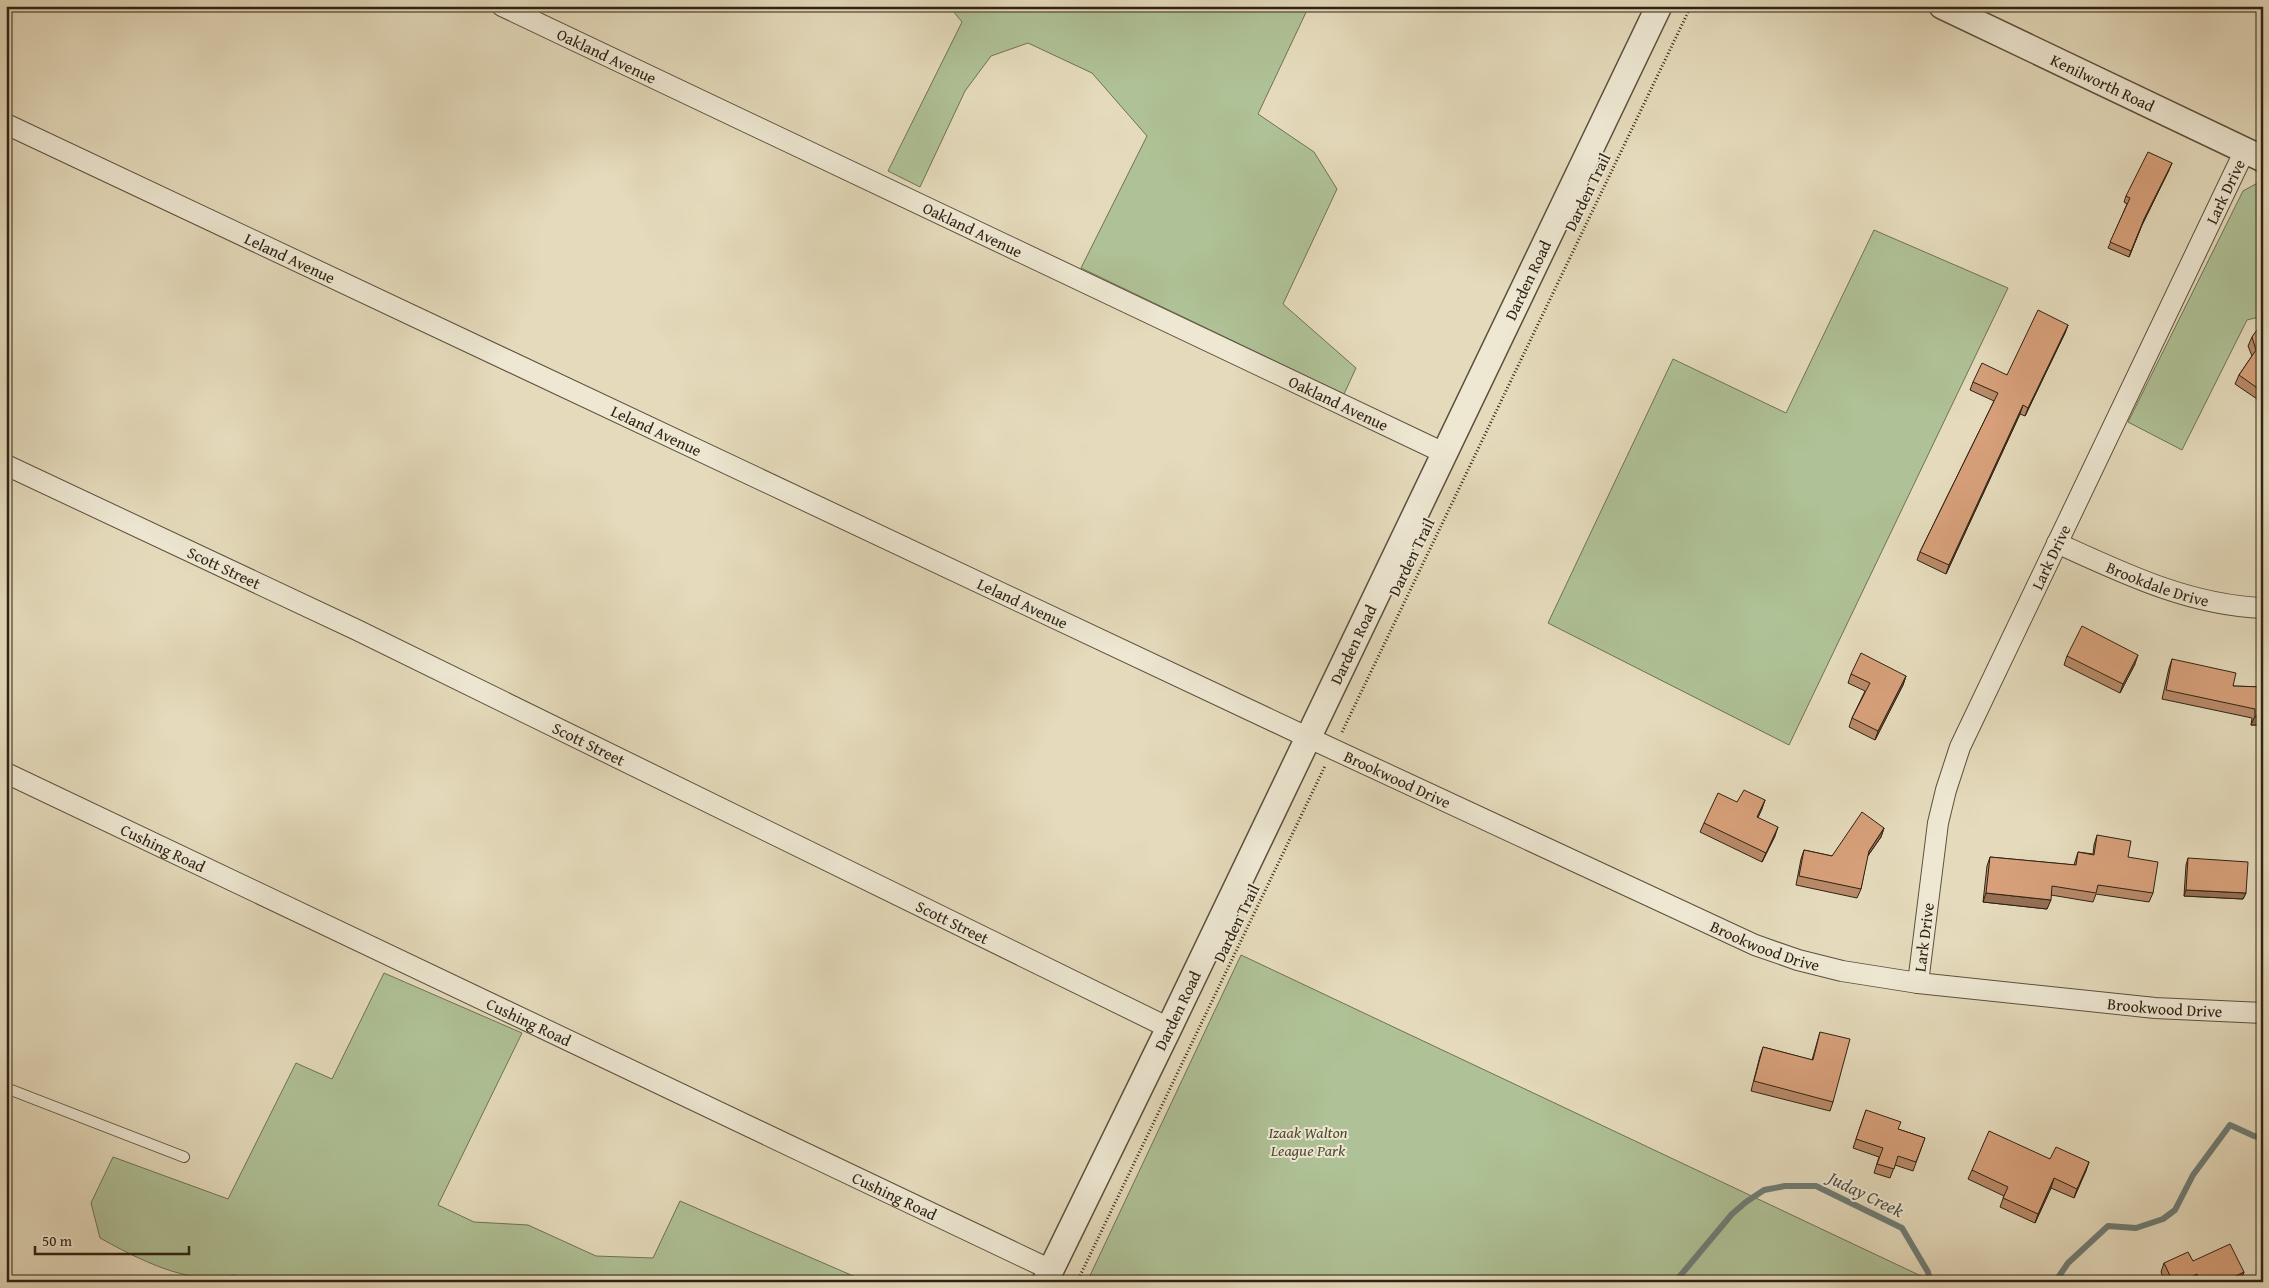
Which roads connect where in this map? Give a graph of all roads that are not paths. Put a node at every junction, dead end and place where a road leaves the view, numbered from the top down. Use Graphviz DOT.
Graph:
graph roads {
  1 [pos="502,6"];
  2 [pos="1659,6"];
  3 [pos="1942,6"];
  4 [pos="6,124"];
  5 [pos="2254,155"];
  6 [pos="1444,453"];
  7 [pos="6,465"];
  8 [pos="2057,543"];
  9 [pos="2263,608"];
  10 [pos="1307,737"];
  11 [pos="6,773"];
  12 [pos="1918,983"];
  13 [pos="2263,1013"];
  14 [pos="1169,1028"];
  15 [pos="6,1088"];
  16 [pos="184,1157"];
  17 [pos="1048,1276"];
  1 -- 6 [label="street, Oakland Avenue"];
  2 -- 6 [label="street, Darden Road"];
  3 -- 5 [label="street, Kenilworth Road"];
  4 -- 10 [label="street, Leland Avenue"];
  5 -- 8 [label="street, Lark Drive"];
  6 -- 10 [label="street, Darden Road"];
  7 -- 14 [label="street, Scott Street"];
  8 -- 9 [label="street, Brookdale Drive"];
  8 -- 12 [label="street, Lark Drive"];
  10 -- 12 [label="street, Brookwood Drive"];
  10 -- 14 [label="street, Darden Road"];
  11 -- 17 [label="street, Cushing Road"];
  12 -- 13 [label="street, Brookwood Drive"];
  14 -- 17 [label="street, Darden Road"];
  15 -- 16 [label="lane"];
}
